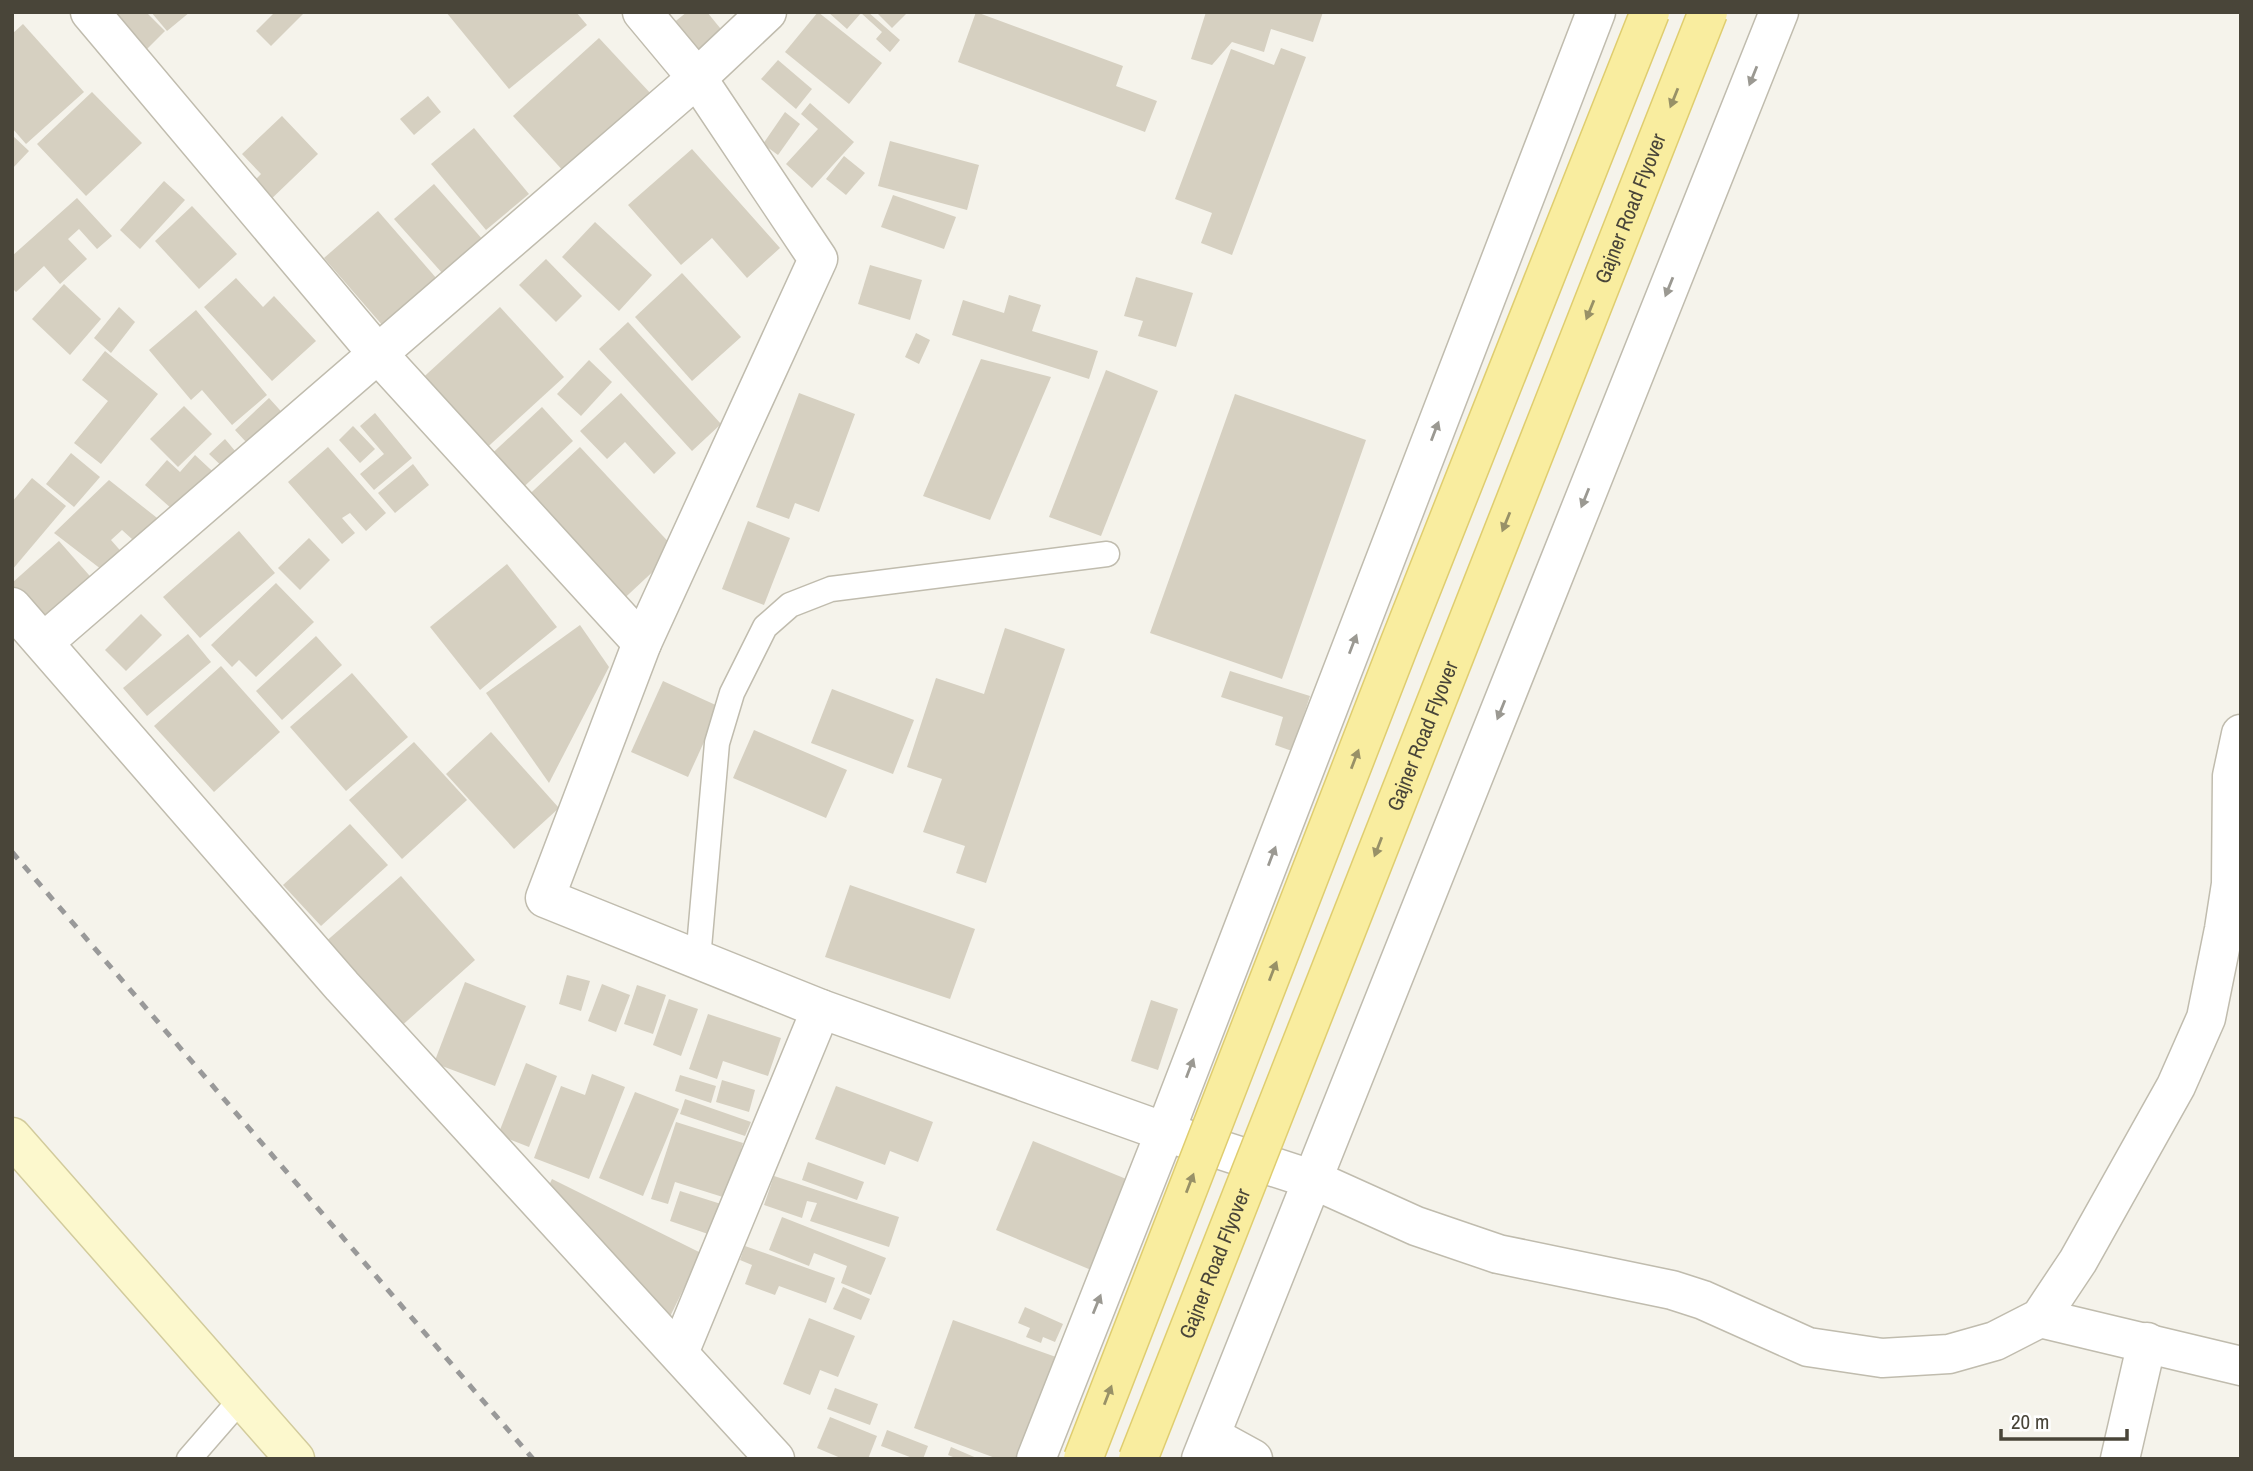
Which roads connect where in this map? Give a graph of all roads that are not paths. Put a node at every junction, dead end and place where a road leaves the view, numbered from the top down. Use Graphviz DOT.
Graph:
graph roads {
  1 [pos="90,12"];
  2 [pos="642,12"];
  3 [pos="767,12"];
  4 [pos="1596,12"];
  5 [pos="1650,12"];
  6 [pos="1708,12"];
  7 [pos="1779,12"];
  8 [pos="697,78"];
  9 [pos="377,352"];
  10 [pos="1107,554"];
  11 [pos="12,607"];
  12 [pos="44,642"];
  13 [pos="642,643"];
  14 [pos="2241,734"];
  15 [pos="698,959"];
  16 [pos="821,1009"];
  17 [pos="2224,1017"];
  18 [pos="1165,1132"];
  19 [pos="12,1137"];
  20 [pos="1314,1180"];
  21 [pos="2040,1318"];
  22 [pos="2147,1342"];
  23 [pos="679,1353"];
  24 [pos="2241,1366"];
  25 [pos="242,1398"];
  26 [pos="1206,1447"];
  27 [pos="189,1459"];
  28 [pos="295,1459"];
  29 [pos="775,1459"];
  30 [pos="1036,1459"];
  31 [pos="1083,1459"];
  32 [pos="1138,1459"];
  33 [pos="1253,1459"];
  34 [pos="2120,1459"];
  1 -- 9 [label="street"];
  2 -- 8 [label="street"];
  3 -- 8 [label="street"];
  18 -- 4 [label="street, one-way"];
  31 -- 5 [label="main road, one-way, bridge"];
  6 -- 32 [label="main road, Gajner Road Flyover, one-way, bridge"];
  7 -- 20 [label="street, one-way"];
  8 -- 9 [label="street"];
  8 -- 13 [label="street"];
  9 -- 12 [label="street"];
  9 -- 13 [label="street"];
  10 -- 15 [label="lane"];
  11 -- 12 [label="street"];
  12 -- 23 [label="street"];
  13 -- 15 [label="street"];
  14 -- 17 [label="street"];
  15 -- 16 [label="street"];
  16 -- 18 [label="street"];
  16 -- 23 [label="street"];
  17 -- 21 [label="street"];
  18 -- 20 [label="street"];
  30 -- 18 [label="street, one-way"];
  19 -- 25 [label="street"];
  20 -- 21 [label="street"];
  20 -- 26 [label="street"];
  21 -- 22 [label="street"];
  22 -- 24 [label="street"];
  22 -- 34 [label="street"];
  23 -- 29 [label="street"];
  25 -- 27 [label="lane"];
  25 -- 28 [label="street"];
  26 -- 33 [label="street"];
}
